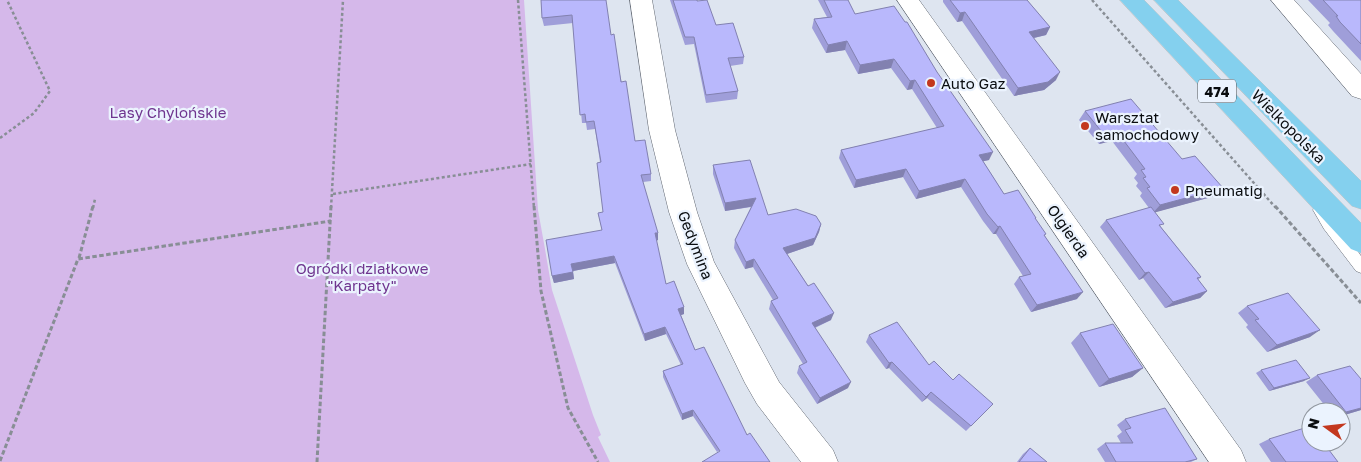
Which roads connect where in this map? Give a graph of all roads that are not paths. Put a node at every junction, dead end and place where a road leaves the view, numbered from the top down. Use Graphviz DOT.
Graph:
graph roads {
  1 [pos="641,0"];
  2 [pos="908,0"];
  3 [pos="1131,0"];
  4 [pos="1165,0"];
  5 [pos="1282,0"];
  6 [pos="1361,90"];
  7 [pos="1329,166"];
  8 [pos="1304,181"];
  9 [pos="1361,186"];
  10 [pos="1361,198"];
  11 [pos="1361,241"];
  12 [pos="1361,267"];
  13 [pos="821,462"];
  14 [pos="1230,462"];
  1 -- 13 [label="street, Gedymina"];
  2 -- 14 [label="street, Olgierda"];
  3 -- 8 [label="main road, Wielkopolska / 474"];
  4 -- 7 [label="main road, Wielkopolska / 474"];
  5 -- 6 [label="street"];
  7 -- 9 [label="lane, Wielkopolska"];
  7 -- 10 [label="main road, Wielkopolska / 474"];
  8 -- 11 [label="main road, Wielkopolska / 474"];
  8 -- 12 [label="lane, Wielkopolska"];
}
